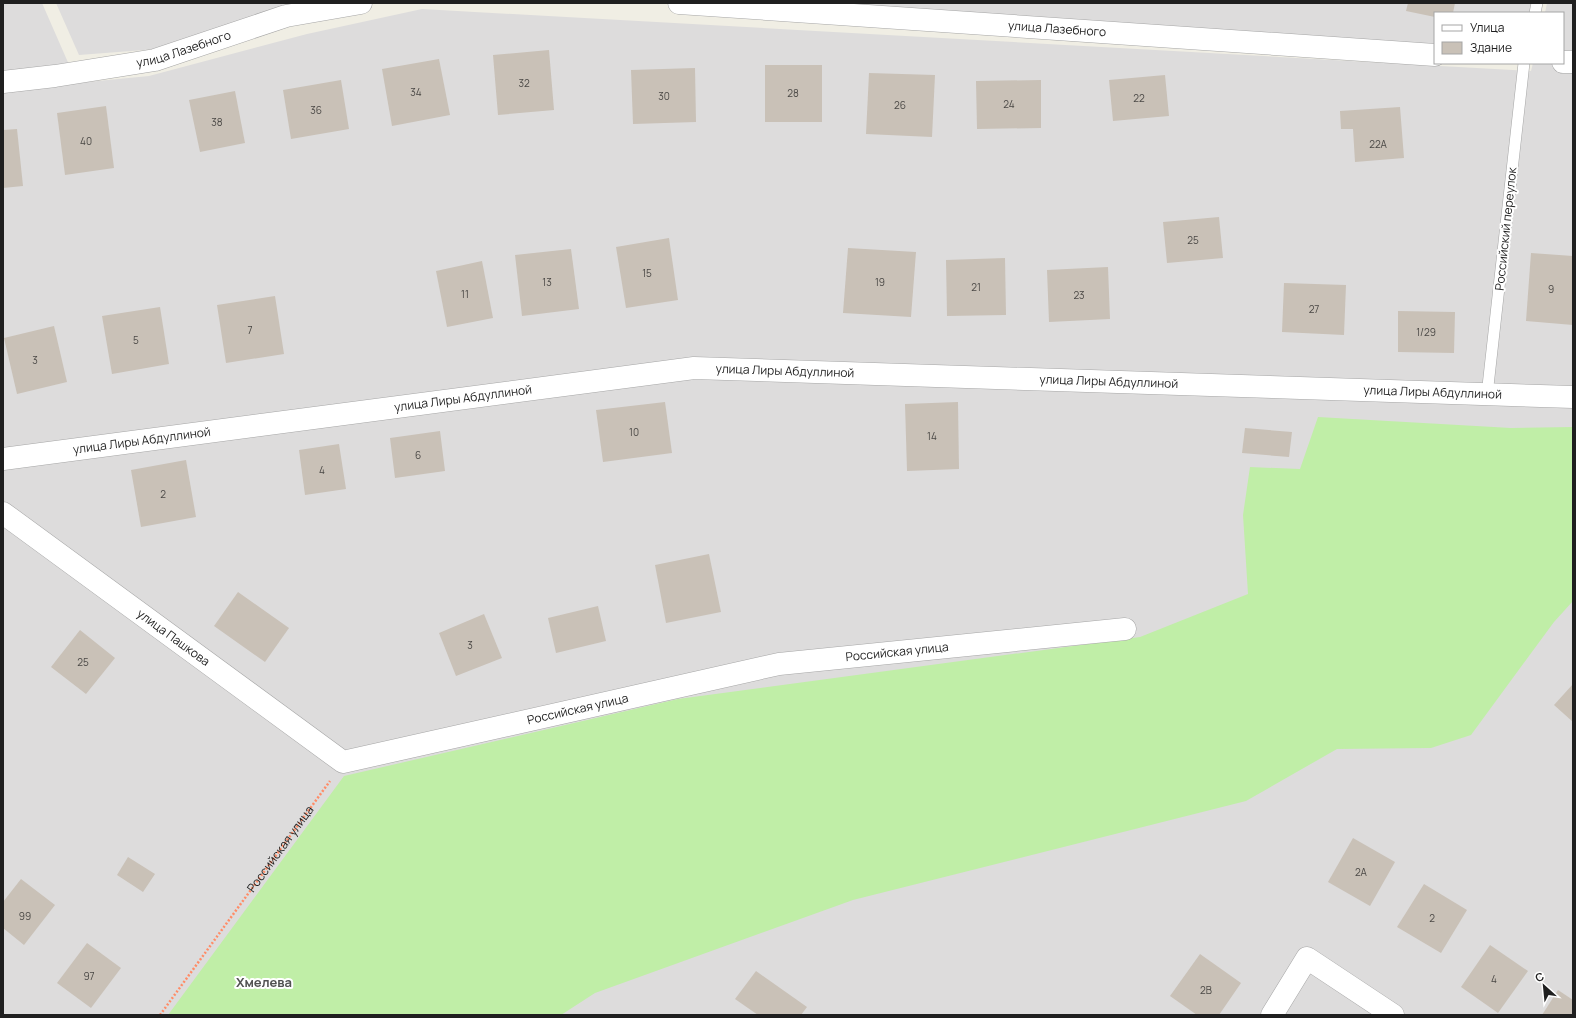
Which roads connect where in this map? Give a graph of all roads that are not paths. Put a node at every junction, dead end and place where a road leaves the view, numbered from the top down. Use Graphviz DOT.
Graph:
graph roads {
  1 [pos="361,3"];
  2 [pos="680,3"];
  3 [pos="281,10"];
  4 [pos="1434,54"];
  5 [pos="1524,64"];
  6 [pos="3,82"];
  7 [pos="1488,395"];
  8 [pos="1573,397"];
  9 [pos="3,459"];
  10 [pos="3,513"];
  11 [pos="1125,629"];
  12 [pos="343,762"];
  13 [pos="1272,1015"];
  14 [pos="1393,1015"];
  1 -- 3 [label="street, улица Лазебного"];
  2 -- 4 [label="street, улица Лазебного"];
  3 -- 6 [label="street, улица Лазебного"];
  5 -- 7 [label="lane, Российский переулок"];
  7 -- 8 [label="street, улица Лиры Абдуллиной"];
  7 -- 9 [label="street, улица Лиры Абдуллиной"];
  10 -- 12 [label="street, улица Пашкова"];
  11 -- 12 [label="street, Российская улица"];
  13 -- 14 [label="street"];
}
